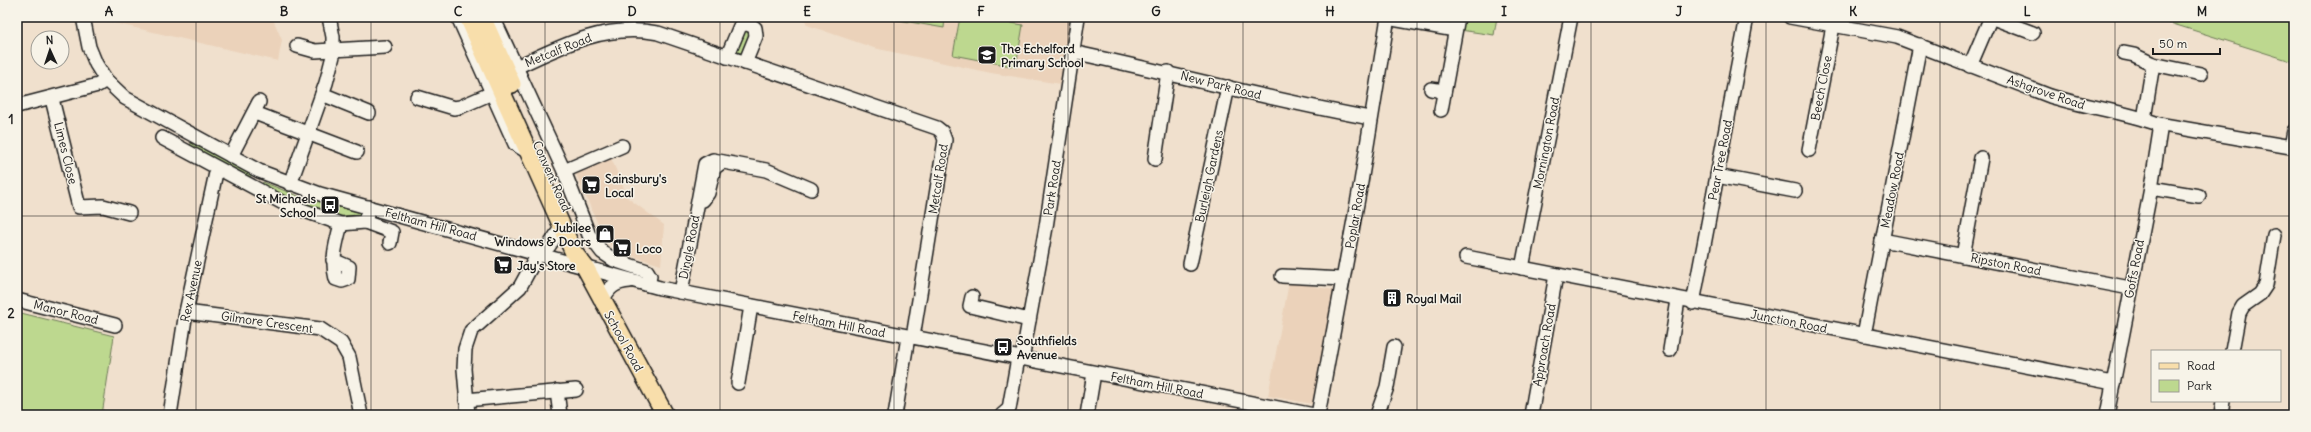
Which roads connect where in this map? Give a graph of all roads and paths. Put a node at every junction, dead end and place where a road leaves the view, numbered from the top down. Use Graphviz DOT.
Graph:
graph roads {
  1 [pos="83,17"];
  2 [pos="329,17"];
  3 [pos="458,17"];
  4 [pos="468,17"];
  5 [pos="482,17"];
  6 [pos="493,17"];
  7 [pos="1078,17"];
  8 [pos="1388,17"];
  9 [pos="1571,17"];
  10 [pos="1747,17"];
  11 [pos="1790,17"];
  12 [pos="1990,17"];
  13 [pos="1456,23"];
  14 [pos="1852,23"];
  15 [pos="1833,26"];
  16 [pos="2033,34"];
  17 [pos="1920,45"];
  18 [pos="297,46"];
  19 [pos="385,47"];
  20 [pos="333,51"];
  21 [pos="1072,52"];
  22 [pos="2124,53"];
  23 [pos="727,57"];
  24 [pos="745,63"];
  25 [pos="2153,64"];
  26 [pos="1970,66"];
  27 [pos="512,69"];
  28 [pos="1168,72"];
  29 [pos="2201,74"];
  30 [pos="106,80"];
  31 [pos="1228,87"];
  32 [pos="492,93"];
  33 [pos="322,94"];
  34 [pos="417,97"];
  35 [pos="52,99"];
  36 [pos="259,102"];
  37 [pos="17,106"];
  38 [pos="1441,110"];
  39 [pos="369,113"];
  40 [pos="260,115"];
  41 [pos="1370,118"];
  42 [pos="2144,119"];
  43 [pos="2158,124"];
  44 [pos="2294,131"];
  45 [pos="308,133"];
  46 [pos="162,138"];
  47 [pos="622,146"];
  48 [pos="1808,150"];
  49 [pos="357,152"];
  50 [pos="531,155"];
  51 [pos="231,156"];
  52 [pos="1981,158"];
  53 [pos="1155,159"];
  54 [pos="217,168"];
  55 [pos="564,171"];
  56 [pos="1717,176"];
  57 [pos="290,184"];
  58 [pos="811,188"];
  59 [pos="2151,188"];
  60 [pos="1795,191"];
  61 [pos="2199,196"];
  62 [pos="369,207"];
  63 [pos="129,213"];
  64 [pos="365,222"];
  65 [pos="341,224"];
  66 [pos="562,226"];
  67 [pos="2274,235"];
  68 [pos="1882,240"];
  69 [pos="390,243"];
  70 [pos="538,254"];
  71 [pos="1963,256"];
  72 [pos="1466,257"];
  73 [pos="333,260"];
  74 [pos="1190,264"];
  75 [pos="585,267"];
  76 [pos="1522,268"];
  77 [pos="1556,275"];
  78 [pos="1282,276"];
  79 [pos="1343,279"];
  80 [pos="634,281"];
  81 [pos="648,285"];
  82 [pos="2130,288"];
  83 [pos="681,292"];
  84 [pos="972,297"];
  85 [pos="17,300"];
  86 [pos="1678,300"];
  87 [pos="602,303"];
  88 [pos="1693,303"];
  89 [pos="751,306"];
  90 [pos="186,312"];
  91 [pos="1029,320"];
  92 [pos="115,325"];
  93 [pos="1864,335"];
  94 [pos="910,337"];
  95 [pos="1394,347"];
  96 [pos="1670,350"];
  97 [pos="2232,350"];
  98 [pos="1020,358"];
  99 [pos="1094,373"];
  100 [pos="738,382"];
  101 [pos="2113,383"];
  102 [pos="576,390"];
  103 [pos="557,391"];
  104 [pos="466,400"];
  105 [pos="2223,402"];
  106 [pos="1253,409"];
  107 [pos="170,415"];
  108 [pos="361,415"];
  109 [pos="468,415"];
  110 [pos="560,415"];
  111 [pos="665,415"];
  112 [pos="895,415"];
  113 [pos="1002,415"];
  114 [pos="1087,415"];
  115 [pos="1314,415"];
  116 [pos="1318,415"];
  117 [pos="1377,415"];
  118 [pos="1531,415"];
  119 [pos="2107,415"];
  120 [pos="2221,415"];
  1 -- 30 [label="street, Feltham Hill Road"];
  2 -- 20 [label="street"];
  3 -- 32 [label="street, Convent Road"];
  4 -- 50 [label="main road, Convent Road"];
  5 -- 27 [label="main road, Convent Road"];
  6 -- 27 [label="street, Convent Road"];
  7 -- 21 [label="street, Park Road"];
  8 -- 13 [label="street"];
  8 -- 41 [label="street, Poplar Road"];
  9 -- 76 [label="street, Mornington Road"];
  10 -- 56 [label="street, Pear Tree Road"];
  11 -- 15 [label="street, Ashgrove Road"];
  12 -- 16 [label="street"];
  12 -- 26 [label="street"];
  13 -- 38 [label="street"];
  14 -- 15 [label="street, Ashgrove Road"];
  14 -- 17 [label="street, Ashgrove Road"];
  15 -- 48 [label="street, Beech Close"];
  17 -- 26 [label="street, Ashgrove Road"];
  17 -- 68 [label="street, Meadow Road"];
  18 -- 20 [label="street"];
  19 -- 20 [label="street"];
  20 -- 33 [label="street"];
  21 -- 28 [label="street, New Park Road"];
  21 -- 91 [label="street, Park Road"];
  22 -- 25 [label="street"];
  23 -- 24 [label="street, Metcalf Road"];
  23 -- 24 [label="street"];
  23 -- 27 [label="street, Metcalf Road"];
  24 -- 94 [label="street, Metcalf Road"];
  25 -- 29 [label="street"];
  25 -- 42 [label="street"];
  26 -- 42 [label="street, Ashgrove Road"];
  27 -- 55 [label="street, Convent Road"];
  27 -- 75 [label="main road, Convent Road"];
  28 -- 31 [label="street, New Park Road"];
  28 -- 53 [label="street"];
  30 -- 35 [label="street"];
  30 -- 51 [label="street, Feltham Hill Road"];
  31 -- 41 [label="street, New Park Road"];
  31 -- 74 [label="street, Burleigh Gardens"];
  32 -- 34 [label="street"];
  32 -- 50 [label="street, Convent Road"];
  33 -- 39 [label="street"];
  33 -- 45 [label="street"];
  35 -- 37 [label="street"];
  35 -- 63 [label="street, Limes Close"];
  36 -- 51 [label="street"];
  40 -- 45 [label="street"];
  41 -- 79 [label="street, Poplar Road"];
  42 -- 43 [label="street, Ashgrove Road"];
  43 -- 44 [label="street, Ashgrove Road"];
  43 -- 59 [label="street, Goffs Road"];
  45 -- 49 [label="street"];
  45 -- 57 [label="street"];
  46 -- 54 [label="street"];
  47 -- 55 [label="street"];
  50 -- 66 [label="main road, Convent Road"];
  51 -- 57 [label="street, Feltham Hill Road"];
  52 -- 71 [label="street"];
  54 -- 65 [label="street"];
  54 -- 90 [label="street, Rex Avenue"];
  55 -- 81 [label="street, Convent Road"];
  56 -- 60 [label="street"];
  56 -- 88 [label="street, Pear Tree Road"];
  57 -- 62 [label="street, Feltham Hill Road"];
  58 -- 83 [label="street, Dingle Road"];
  59 -- 61 [label="street"];
  59 -- 82 [label="street, Goffs Road"];
  62 -- 64 [label="street, Feltham Hill Road"];
  62 -- 70 [label="street, Feltham Hill Road"];
  64 -- 65 [label="street"];
  64 -- 69 [label="street"];
  65 -- 73 [label="street"];
  66 -- 70 [label="street"];
  66 -- 75 [label="main road, Convent Road"];
  67 -- 97 [label="street"];
  68 -- 71 [label="street, Ripston Road"];
  68 -- 93 [label="street, Meadow Road"];
  70 -- 75 [label="street, Feltham Hill Road"];
  70 -- 104 [label="street"];
  71 -- 82 [label="street, Ripston Road"];
  72 -- 76 [label="street, Junction Road"];
  75 -- 80 [label="street, Feltham Hill Road"];
  75 -- 87 [label="main road, School Road"];
  76 -- 77 [label="street, Junction Road"];
  77 -- 86 [label="street, Junction Road"];
  77 -- 118 [label="street, Approach Road"];
  78 -- 79 [label="street"];
  79 -- 116 [label="street, Poplar Road"];
  80 -- 81 [label="street, Feltham Hill Road"];
  80 -- 87 [label="street"];
  81 -- 83 [label="street, Feltham Hill Road"];
  82 -- 101 [label="street, Goffs Road"];
  83 -- 89 [label="street, Feltham Hill Road"];
  84 -- 91 [label="street"];
  85 -- 92 [label="street, Manor Road"];
  86 -- 88 [label="street, Junction Road"];
  86 -- 96 [label="street"];
  87 -- 111 [label="main road, School Road"];
  88 -- 93 [label="street, Junction Road"];
  89 -- 94 [label="street, Feltham Hill Road"];
  89 -- 100 [label="street"];
  90 -- 107 [label="street, Rex Avenue"];
  90 -- 108 [label="street, Gilmore Crescent"];
  91 -- 98 [label="street, Park Road"];
  93 -- 101 [label="street, Junction Road"];
  94 -- 98 [label="street, Feltham Hill Road"];
  94 -- 112 [label="street"];
  95 -- 117 [label="street"];
  98 -- 99 [label="street, Feltham Hill Road"];
  98 -- 113 [label="street"];
  99 -- 106 [label="street, Feltham Hill Road"];
  99 -- 114 [label="street"];
  101 -- 119 [label="street, Goffs Road"];
  102 -- 103 [label="street"];
  103 -- 104 [label="street"];
  103 -- 110 [label="street"];
  104 -- 109 [label="street"];
  105 -- 120 [label="street"];
  106 -- 115 [label="street, Feltham Hill Road"];
}
